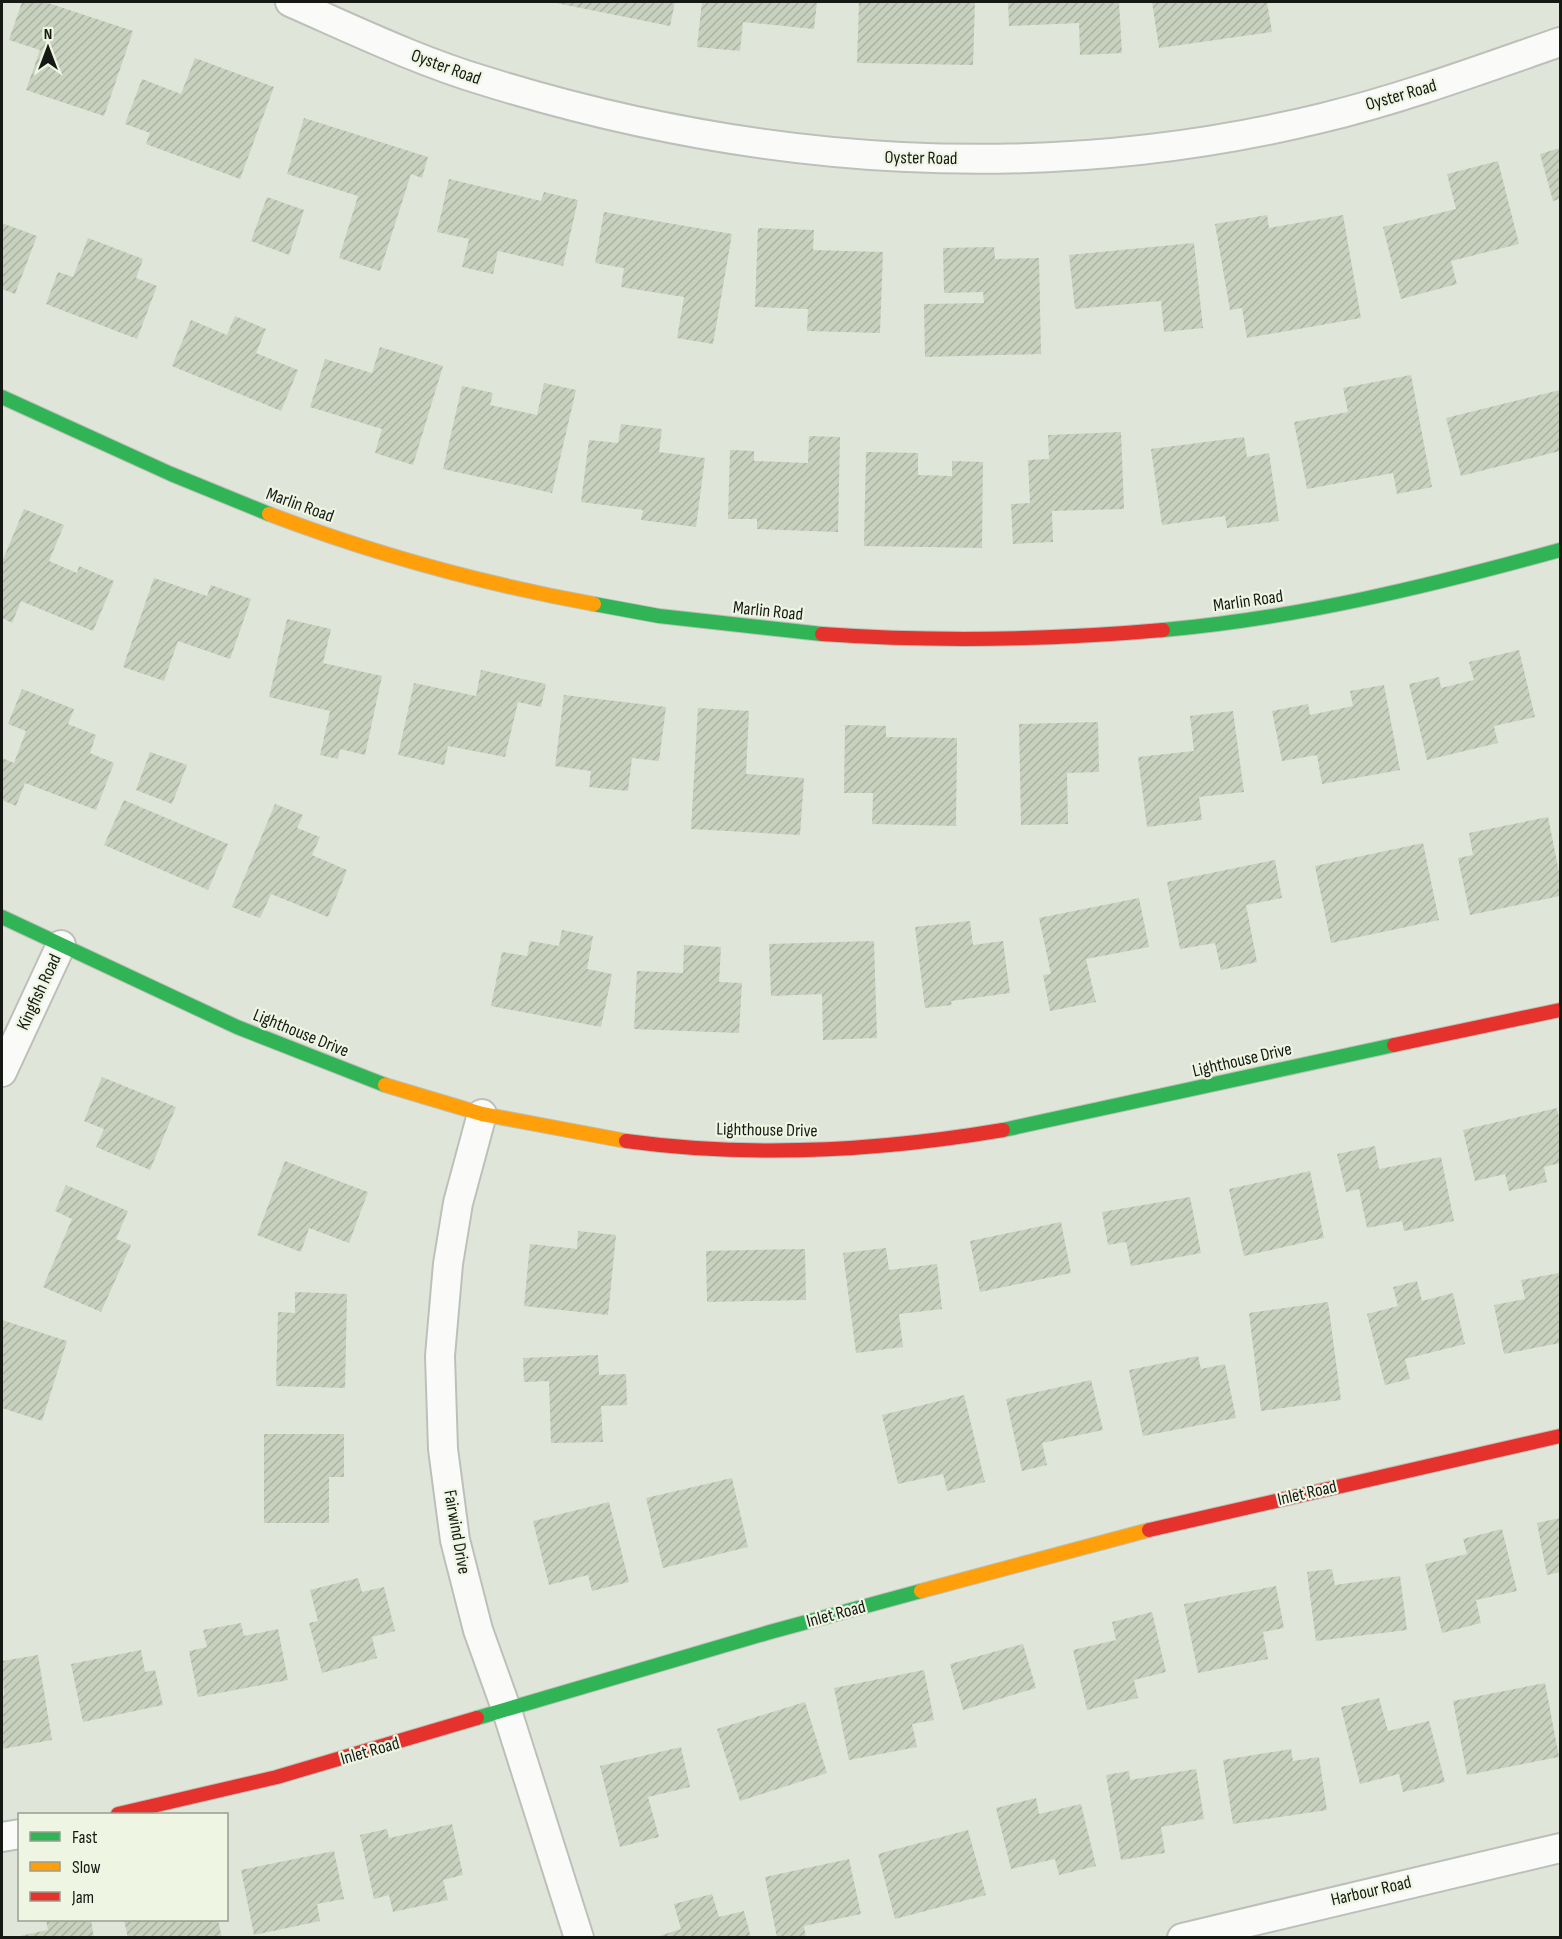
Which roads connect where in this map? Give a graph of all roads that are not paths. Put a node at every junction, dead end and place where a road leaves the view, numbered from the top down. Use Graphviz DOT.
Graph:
graph roads {
  1 [pos="290,2"];
  2 [pos="1560,42"];
  3 [pos="2,397"];
  4 [pos="1560,550"];
  5 [pos="2,917"];
  6 [pos="61,945"];
  7 [pos="1560,1010"];
  8 [pos="2,1072"];
  9 [pos="482,1114"];
  10 [pos="1560,1436"];
  11 [pos="507,1711"];
  12 [pos="126,1813"];
  13 [pos="18,1834"];
  14 [pos="2,1838"];
  15 [pos="1560,1848"];
  16 [pos="579,1938"];
  17 [pos="1182,1938"];
  1 -- 2 [label="street, Oyster Road"];
  3 -- 4 [label="street, Marlin Road"];
  5 -- 6 [label="street, Lighthouse Drive"];
  6 -- 8 [label="street, Kingfish Road"];
  6 -- 9 [label="street, Lighthouse Drive"];
  7 -- 9 [label="street, Lighthouse Drive"];
  9 -- 11 [label="street, Fairwind Drive"];
  10 -- 11 [label="street, Inlet Road"];
  11 -- 12 [label="street, Inlet Road"];
  11 -- 16 [label="street, Fairwind Drive"];
  13 -- 14 [label="street"];
  15 -- 17 [label="street, Harbour Road"];
}
